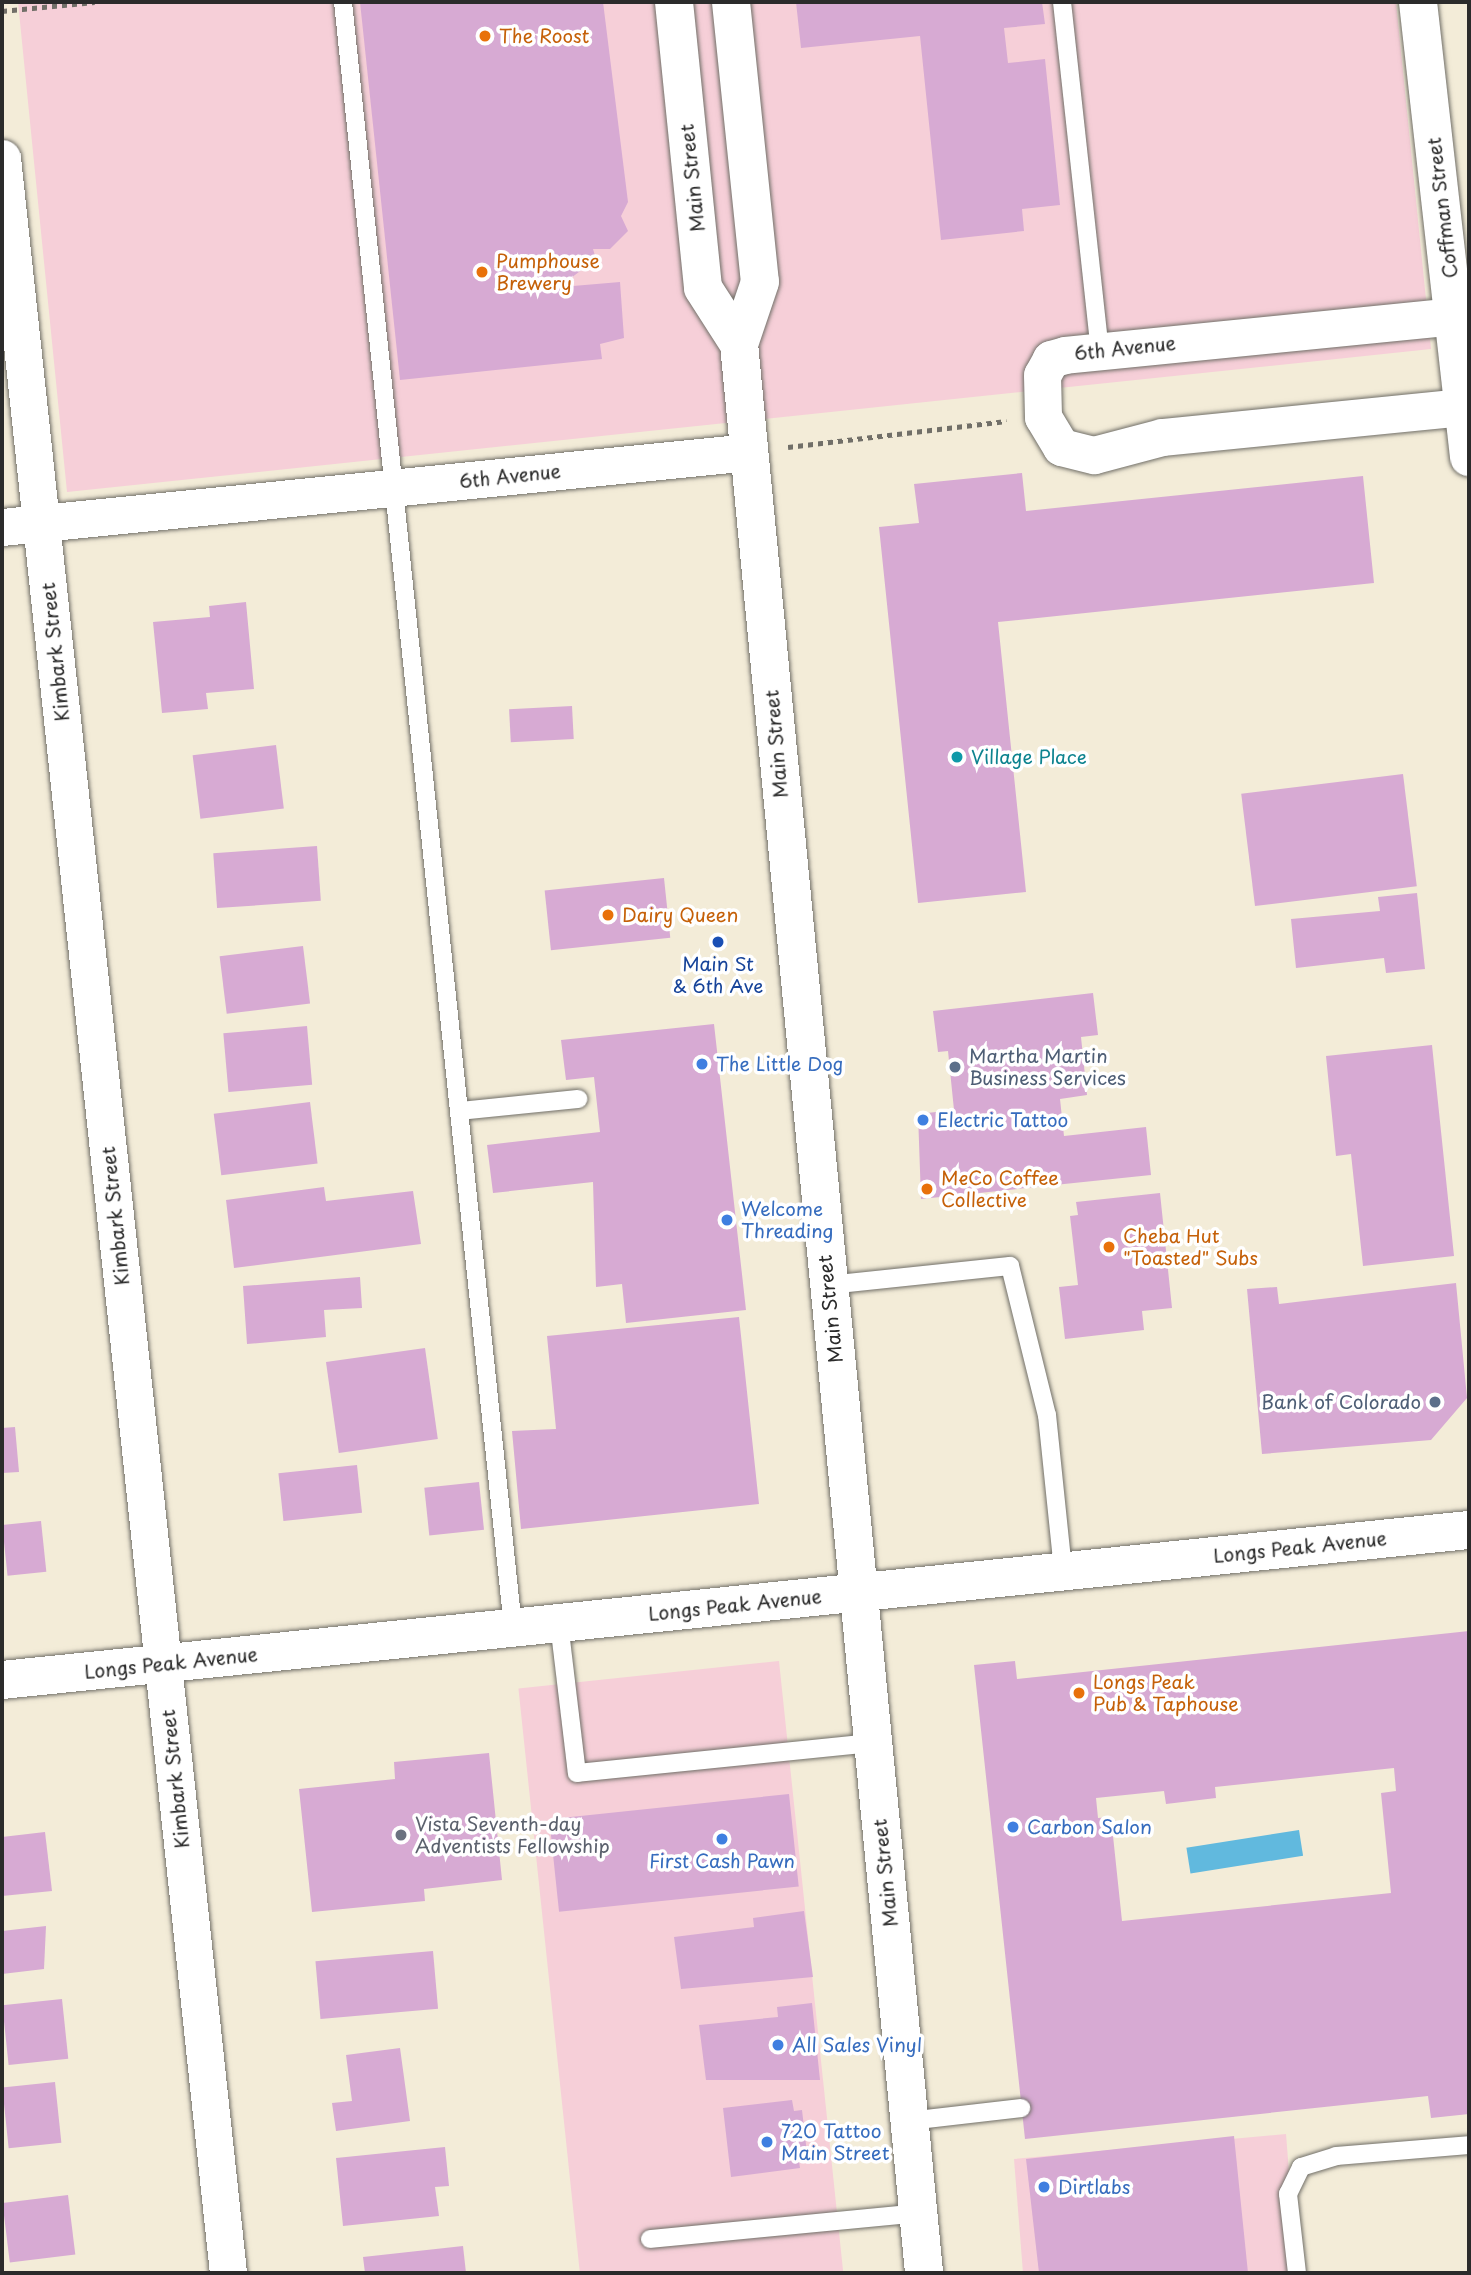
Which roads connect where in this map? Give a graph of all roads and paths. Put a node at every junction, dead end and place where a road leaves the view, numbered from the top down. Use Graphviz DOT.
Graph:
graph roads {
  1 [pos="95,2"];
  2 [pos="343,2"];
  3 [pos="674,2"];
  4 [pos="731,2"];
  5 [pos="1062,2"];
  6 [pos="1418,2"];
  7 [pos="2,11"];
  8 [pos="2,158"];
  9 [pos="1455,316"];
  10 [pos="739,344"];
  11 [pos="1100,349"];
  12 [pos="1464,360"];
  13 [pos="1465,407"];
  14 [pos="1017,420"];
  15 [pos="749,452"];
  16 [pos="1469,457"];
  17 [pos="395,487"];
  18 [pos="41,523"];
  19 [pos="2,527"];
  20 [pos="578,1099"];
  21 [pos="460,1111"];
  22 [pos="828,1285"];
  23 [pos="1469,1530"];
  24 [pos="1063,1571"];
  25 [pos="858,1592"];
  26 [pos="559,1623"];
  27 [pos="513,1628"];
  28 [pos="163,1664"];
  29 [pos="2,1680"];
  30 [pos="872,1743"];
  31 [pos="1021,2108"];
  32 [pos="909,2121"];
  33 [pos="1469,2145"];
  34 [pos="919,2213"];
  35 [pos="650,2239"];
  36 [pos="228,2273"];
  37 [pos="925,2273"];
  38 [pos="1297,2273"];
  1 -- 7 [label="path"];
  2 -- 17 [label="lane"];
  3 -- 10 [label="main road, Main Street"];
  4 -- 10 [label="main road, Main Street"];
  5 -- 11 [label="lane"];
  6 -- 9 [label="main road, Coffman Street"];
  8 -- 18 [label="street, Kimbark Street"];
  9 -- 11 [label="street, 6th Avenue"];
  9 -- 12 [label="main road, Coffman Street"];
  10 -- 15 [label="main road, Main Street"];
  11 -- 13 [label="street, 6th Avenue"];
  12 -- 13 [label="main road, Coffman Street"];
  13 -- 16 [label="main road, Coffman Street"];
  14 -- 15 [label="path"];
  15 -- 17 [label="street, 6th Avenue"];
  15 -- 22 [label="main road, Main Street"];
  17 -- 18 [label="street, 6th Avenue"];
  17 -- 21 [label="lane"];
  18 -- 19 [label="street, 6th Avenue"];
  18 -- 28 [label="street, Kimbark Street"];
  20 -- 21 [label="lane"];
  21 -- 27 [label="lane"];
  22 -- 24 [label="lane"];
  22 -- 25 [label="main road, Main Street"];
  23 -- 24 [label="main road, Longs Peak Avenue"];
  24 -- 25 [label="main road, Longs Peak Avenue"];
  25 -- 26 [label="main road, Longs Peak Avenue"];
  25 -- 30 [label="main road, Main Street"];
  26 -- 27 [label="main road, Longs Peak Avenue"];
  26 -- 30 [label="lane"];
  27 -- 28 [label="main road, Longs Peak Avenue"];
  28 -- 29 [label="main road, Longs Peak Avenue"];
  28 -- 36 [label="street, Kimbark Street"];
  30 -- 32 [label="main road, Main Street"];
  31 -- 32 [label="lane"];
  32 -- 34 [label="main road, Main Street"];
  33 -- 38 [label="lane"];
  34 -- 35 [label="lane"];
  34 -- 37 [label="main road, Main Street"];
}
